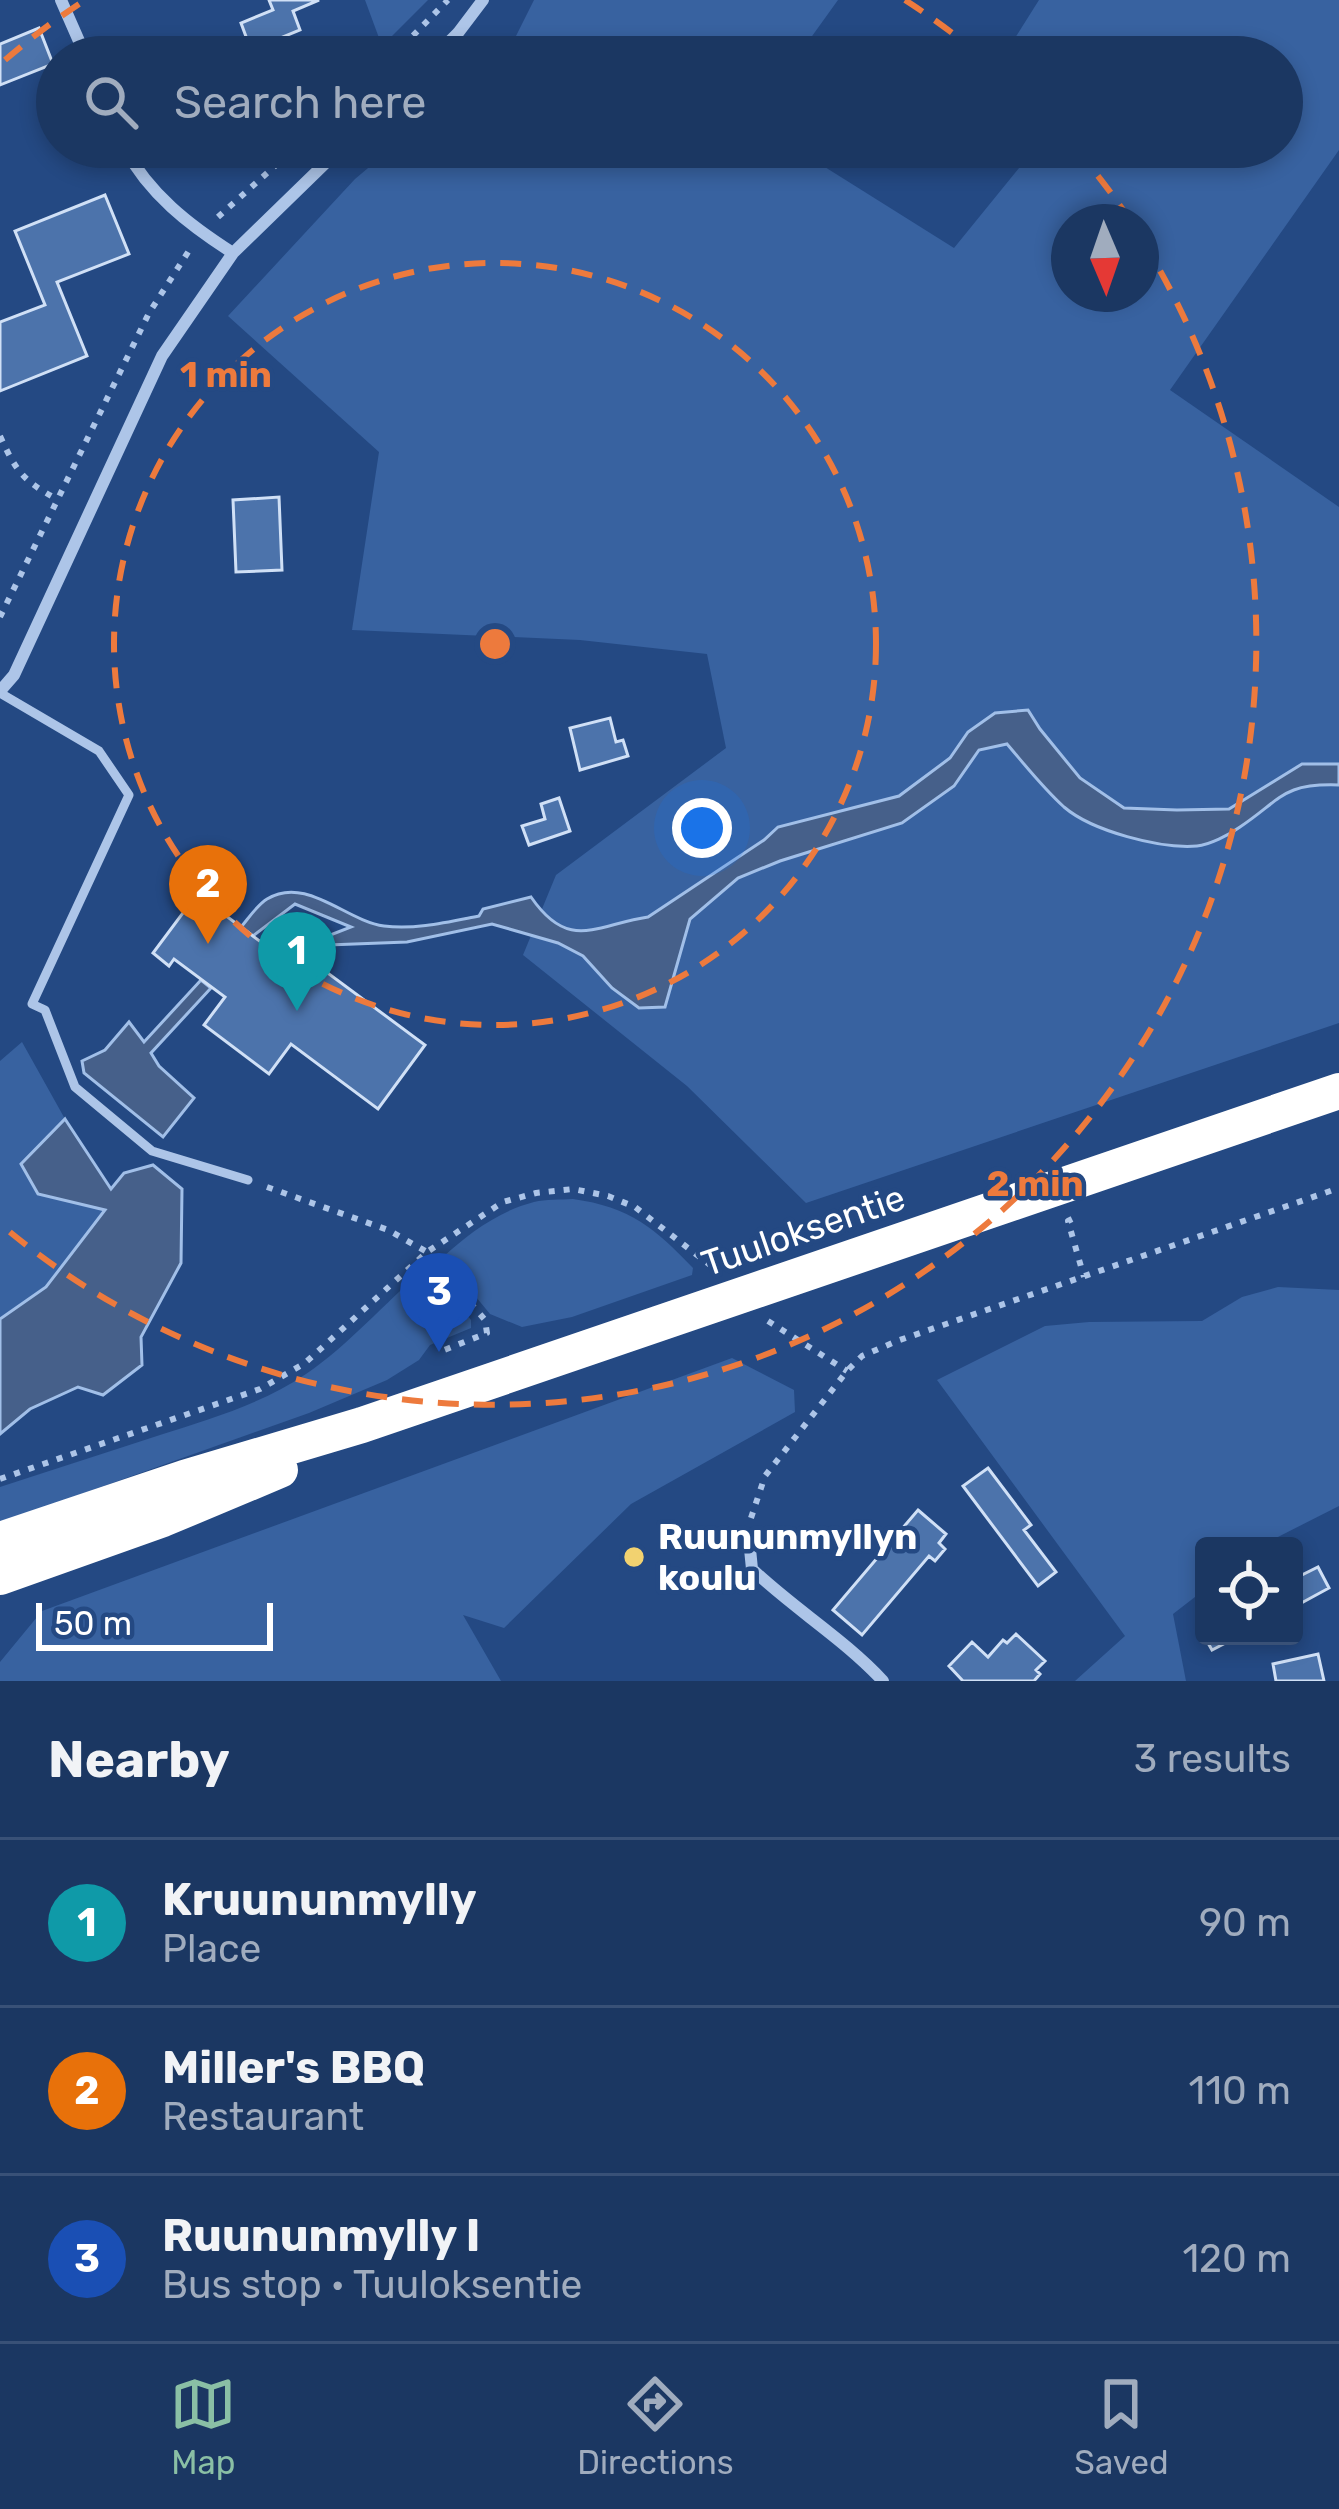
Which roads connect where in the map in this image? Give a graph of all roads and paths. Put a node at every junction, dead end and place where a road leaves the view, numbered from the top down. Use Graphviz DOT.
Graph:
graph roads {
  1 [pos="62,0"];
  2 [pos="448,0"];
  3 [pos="483,0"];
  4 [pos="77,36"];
  5 [pos="413,36"];
  6 [pos="455,36"];
  7 [pos="137,168"];
  8 [pos="321,168"];
  9 [pos="233,254"];
  10 [pos="0,436"];
  11 [pos="57,499"];
  12 [pos="0,692"];
  13 [pos="1339,1091"];
  14 [pos="248,1180"];
  15 [pos="1339,1188"];
  16 [pos="1090,1212"];
  17 [pos="710,1265"];
  18 [pos="1084,1277"];
  19 [pos="760,1316"];
  20 [pos="847,1371"];
  21 [pos="362,1425"];
  22 [pos="0,1479"];
  23 [pos="0,1540"];
  24 [pos="749,1540"];
  25 [pos="0,1577"];
  26 [pos="883,1681"];
  1 -- 4 [label="street"];
  2 -- 5 [label="path"];
  3 -- 6 [label="street"];
  7 -- 9 [label="street"];
  8 -- 9 [label="street"];
  9 -- 12 [label="street"];
  10 -- 11 [label="path"];
  12 -- 14 [label="lane"];
  13 -- 21 [label="highway, Tuuloksentie"];
  15 -- 18 [label="path"];
  16 -- 18 [label="path"];
  17 -- 22 [label="path"];
  18 -- 20 [label="path"];
  19 -- 20 [label="path"];
  20 -- 24 [label="path"];
  21 -- 23 [label="highway, Tuuloksentie"];
  21 -- 25 [label="highway, Tuuloksentie"];
  24 -- 26 [label="street"];
}
